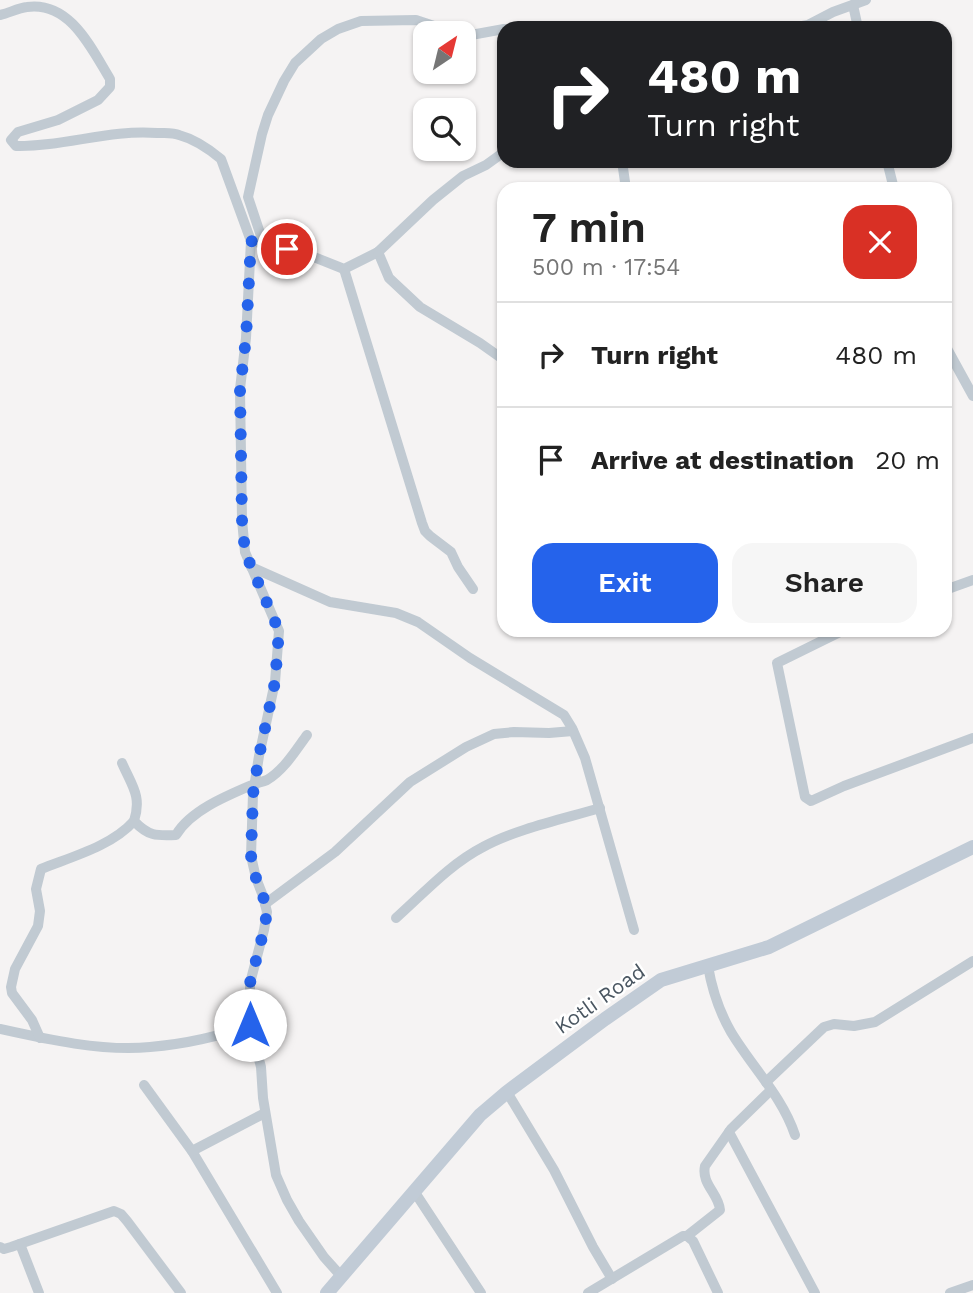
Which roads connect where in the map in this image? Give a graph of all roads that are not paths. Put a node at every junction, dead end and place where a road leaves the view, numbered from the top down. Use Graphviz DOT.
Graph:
graph roads {
  1 [pos="866,0"];
  2 [pos="54,5"];
  3 [pos="853,5"];
  4 [pos="0,15"];
  5 [pos="419,21"];
  6 [pos="815,21"];
  7 [pos="856,21"];
  8 [pos="497,30"];
  9 [pos="476,34"];
  10 [pos="497,157"];
  11 [pos="251,241"];
  12 [pos="264,245"];
  13 [pos="378,251"];
  14 [pos="344,269"];
  15 [pos="497,355"];
  16 [pos="952,358"];
  17 [pos="973,396"];
  18 [pos="251,567"];
  19 [pos="973,580"];
  20 [pos="952,588"];
  21 [pos="473,589"];
  22 [pos="830,637"];
  23 [pos="573,731"];
  24 [pos="307,735"];
  25 [pos="973,738"];
  26 [pos="122,763"];
  27 [pos="255,784"];
  28 [pos="600,808"];
  29 [pos="134,821"];
  30 [pos="973,847"];
  31 [pos="265,904"];
  32 [pos="396,918"];
  33 [pos="634,930"];
  34 [pos="973,961"];
  35 [pos="708,966"];
  36 [pos="250,1025"];
  37 [pos="0,1029"];
  38 [pos="40,1038"];
  39 [pos="144,1085"];
  40 [pos="769,1086"];
  41 [pos="507,1092"];
  42 [pos="265,1113"];
  43 [pos="729,1132"];
  44 [pos="795,1135"];
  45 [pos="192,1151"];
  46 [pos="414,1191"];
  47 [pos="687,1236"];
  48 [pos="20,1244"];
  49 [pos="0,1247"];
  50 [pos="341,1276"];
  51 [pos="612,1279"];
  52 [pos="973,1285"];
  53 [pos="39,1293"];
  54 [pos="181,1293"];
  55 [pos="277,1293"];
  56 [pos="327,1293"];
  57 [pos="481,1293"];
  58 [pos="588,1293"];
  59 [pos="718,1293"];
  60 [pos="815,1293"];
  61 [pos="950,1293"];
  1 -- 3 [label="street"];
  2 -- 4 [label="street"];
  2 -- 11 [label="street"];
  3 -- 6 [label="street"];
  3 -- 7 [label="street"];
  5 -- 12 [label="street"];
  8 -- 9 [label="street"];
  10 -- 13 [label="street"];
  11 -- 12 [label="street"];
  11 -- 18 [label="street"];
  12 -- 14 [label="street"];
  13 -- 14 [label="street"];
  13 -- 15 [label="street"];
  14 -- 21 [label="street"];
  16 -- 17 [label="street"];
  18 -- 23 [label="street"];
  18 -- 27 [label="street"];
  19 -- 20 [label="street"];
  22 -- 25 [label="street"];
  23 -- 28 [label="street"];
  23 -- 31 [label="street"];
  24 -- 27 [label="street"];
  26 -- 29 [label="street"];
  27 -- 29 [label="street"];
  27 -- 31 [label="street"];
  28 -- 32 [label="street"];
  28 -- 33 [label="street"];
  29 -- 38 [label="street"];
  30 -- 35 [label="main road, Kotli Road"];
  31 -- 36 [label="street"];
  34 -- 40 [label="street"];
  35 -- 40 [label="street"];
  35 -- 41 [label="main road, Kotli Road"];
  36 -- 38 [label="street"];
  36 -- 42 [label="street"];
  37 -- 38 [label="street"];
  39 -- 45 [label="street"];
  40 -- 43 [label="street"];
  40 -- 44 [label="street"];
  41 -- 46 [label="main road, Kotli Road"];
  41 -- 51 [label="street"];
  42 -- 45 [label="street"];
  42 -- 50 [label="street"];
  43 -- 47 [label="street"];
  43 -- 60 [label="street"];
  45 -- 55 [label="street"];
  46 -- 50 [label="main road, Kotli Road"];
  46 -- 57 [label="street"];
  47 -- 51 [label="street"];
  47 -- 59 [label="street"];
  48 -- 49 [label="street"];
  48 -- 53 [label="street"];
  48 -- 54 [label="street"];
  50 -- 56 [label="main road, Kotli Road"];
  51 -- 58 [label="street"];
  52 -- 61 [label="street"];
}
